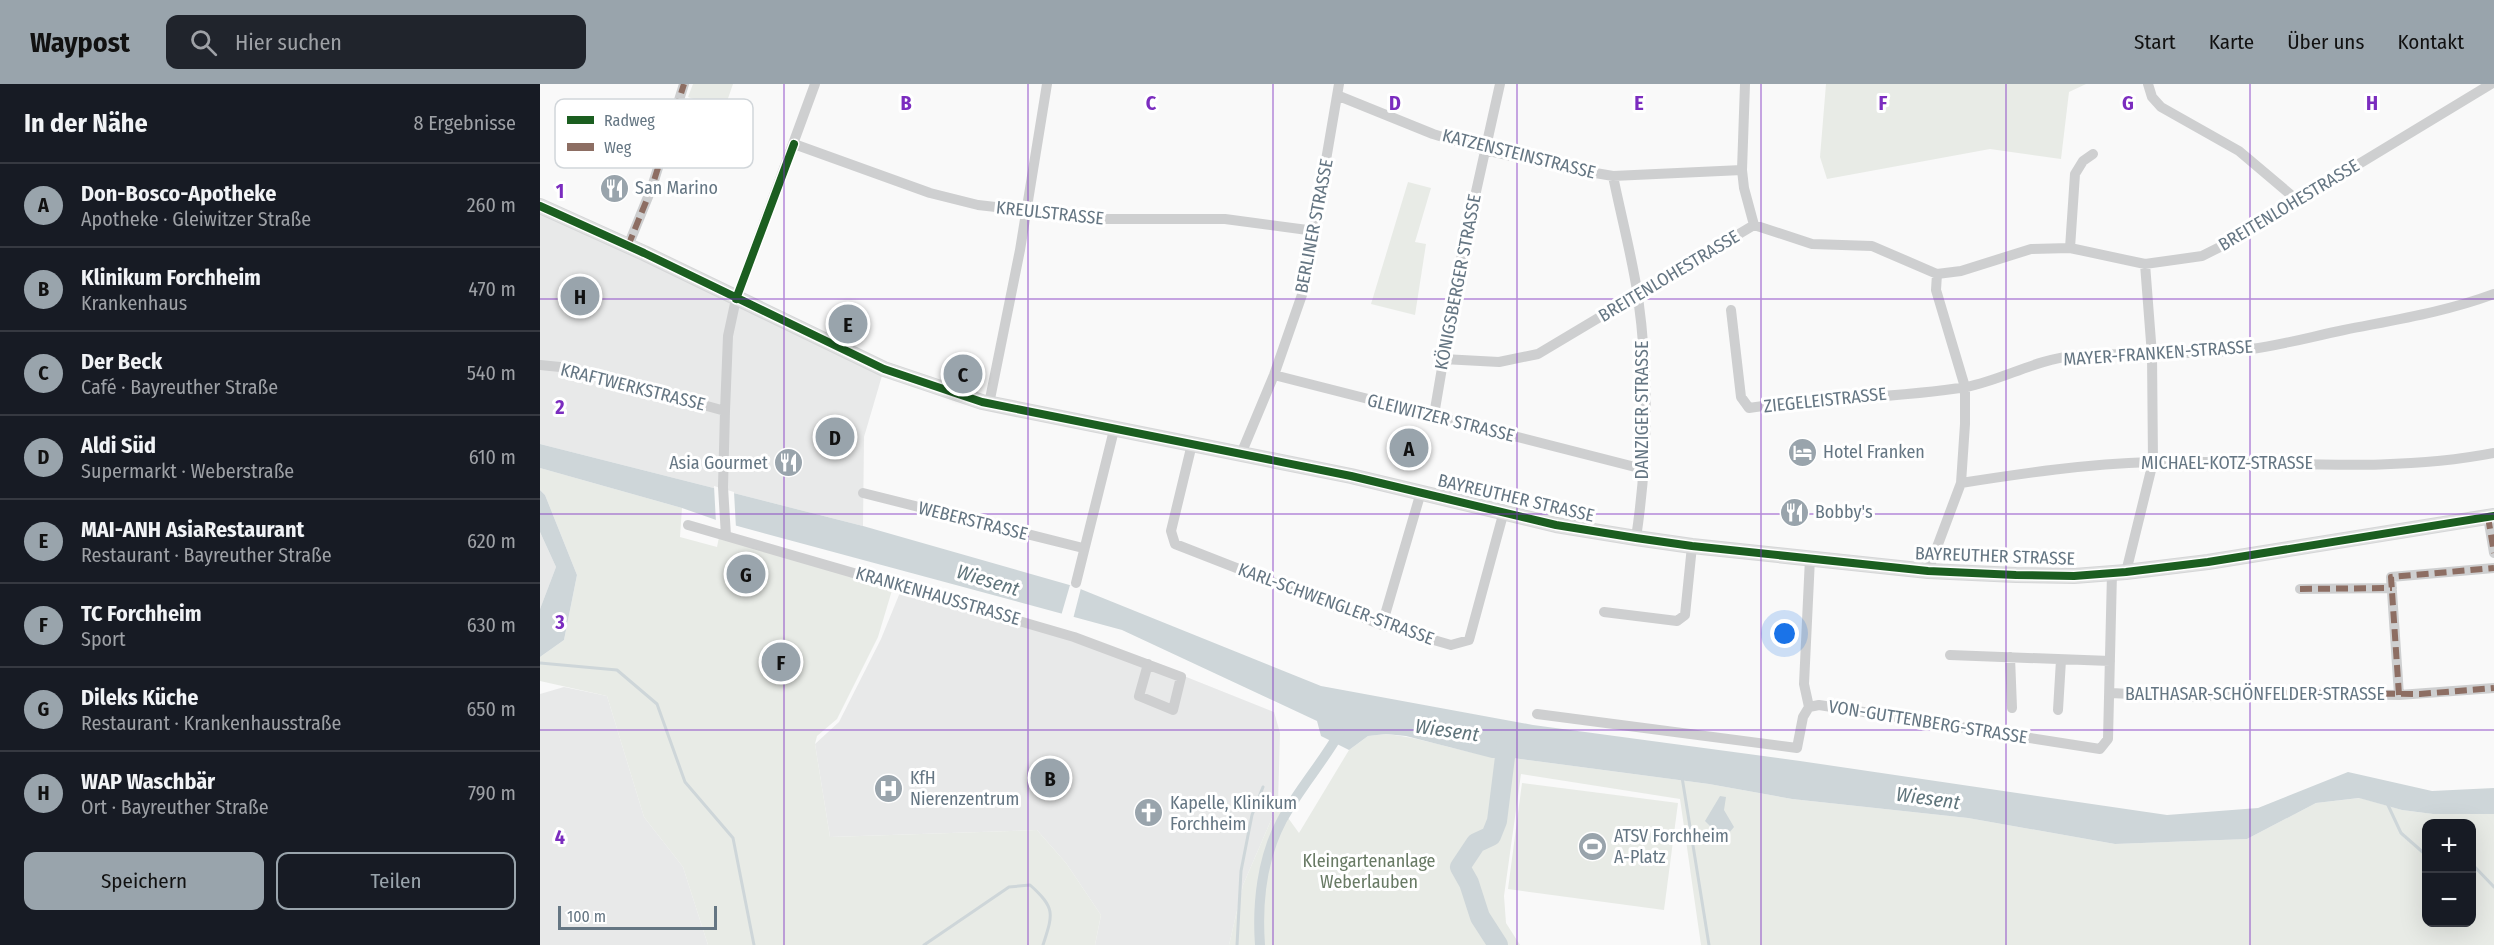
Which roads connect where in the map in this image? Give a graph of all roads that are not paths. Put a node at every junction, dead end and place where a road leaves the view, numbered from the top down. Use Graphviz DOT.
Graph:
graph roads {
  1 [pos="684,84"];
  2 [pos="815,84"];
  3 [pos="1047,84"];
  4 [pos="1339,84"];
  5 [pos="1500,84"];
  6 [pos="1745,84"];
  7 [pos="2148,84"];
  8 [pos="2491,84"];
  9 [pos="1339,96"];
  10 [pos="679,99"];
  11 [pos="794,144"];
  12 [pos="1485,150"];
  13 [pos="2093,154"];
  14 [pos="658,168"];
  15 [pos="1742,170"];
  16 [pos="1613,176"];
  17 [pos="2297,200"];
  18 [pos="540,206"];
  19 [pos="1025,212"];
  20 [pos="1754,225"];
  21 [pos="1315,231"];
  22 [pos="628,246"];
  23 [pos="2070,248"];
  24 [pos="2145,264"];
  25 [pos="1937,274"];
  26 [pos="2494,294"];
  27 [pos="1638,295"];
  28 [pos="736,299"];
  29 [pos="1731,310"];
  30 [pos="2152,356"];
  31 [pos="1443,359"];
  32 [pos="540,365"];
  33 [pos="1274,375"];
  34 [pos="1965,387"];
  35 [pos="989,404"];
  36 [pos="725,411"];
  37 [pos="1434,415"];
  38 [pos="1114,430"];
  39 [pos="1192,444"];
  40 [pos="2494,453"];
  41 [pos="1241,454"];
  42 [pos="2153,462"];
  43 [pos="1643,469"];
  44 [pos="1961,483"];
  45 [pos="1421,492"];
  46 [pos="863,493"];
  47 [pos="1504,511"];
  48 [pos="2491,516"];
  49 [pos="688,525"];
  50 [pos="725,531"];
  51 [pos="1636,538"];
  52 [pos="1692,546"];
  53 [pos="1083,548"];
  54 [pos="2494,554"];
  55 [pos="1810,558"];
  56 [pos="2494,568"];
  57 [pos="1928,571"];
  58 [pos="2119,573"];
  59 [pos="1076,583"];
  60 [pos="2392,588"];
  61 [pos="2300,589"];
  62 [pos="1604,612"];
  63 [pos="1382,625"];
  64 [pos="1950,655"];
  65 [pos="2010,657"];
  66 [pos="2061,660"];
  67 [pos="2110,660"];
  68 [pos="1148,664"];
  69 [pos="2494,688"];
  70 [pos="2111,693"];
  71 [pos="2399,695"];
  72 [pos="1809,707"];
  73 [pos="2012,708"];
  74 [pos="2058,710"];
  75 [pos="1537,714"];
  1 -- 10 [label="street"];
  2 -- 11 [label="street"];
  3 -- 19 [label="street"];
  4 -- 9 [label="street, BERLINER STRASSE"];
  5 -- 12 [label="street, KÖNIGSBERGER STRASSE"];
  6 -- 15 [label="street"];
  7 -- 17 [label="street"];
  8 -- 17 [label="street, BREITENLOHESTRASSE"];
  9 -- 12 [label="street, KATZENSTEINSTRASSE"];
  9 -- 21 [label="street, BERLINER STRASSE"];
  11 -- 19 [label="street, KREULSTRASSE"];
  11 -- 28 [label="street"];
  12 -- 16 [label="street, KATZENSTEINSTRASSE"];
  12 -- 31 [label="street, KÖNIGSBERGER STRASSE"];
  13 -- 23 [label="street"];
  14 -- 22 [label="street"];
  15 -- 16 [label="street, KATZENSTEINSTRASSE"];
  15 -- 20 [label="street"];
  16 -- 27 [label="street, DANZIGER STRASSE"];
  17 -- 24 [label="street, BREITENLOHESTRASSE"];
  18 -- 22 [label="main road, BAYREUTHER STRASSE"];
  19 -- 21 [label="street, KREULSTRASSE"];
  19 -- 35 [label="street"];
  20 -- 25 [label="street, BREITENLOHESTRASSE"];
  20 -- 27 [label="street, BREITENLOHESTRASSE"];
  21 -- 33 [label="street, BERLINER STRASSE"];
  22 -- 28 [label="main road, BAYREUTHER STRASSE"];
  23 -- 24 [label="street, BREITENLOHESTRASSE"];
  23 -- 25 [label="street, BREITENLOHESTRASSE"];
  24 -- 30 [label="street, VON-GUTTENBERG-STRASSE"];
  25 -- 34 [label="street"];
  26 -- 30 [label="street, MAYER-FRANKEN-STRASSE"];
  27 -- 31 [label="street, BREITENLOHESTRASSE"];
  27 -- 43 [label="street, DANZIGER STRASSE"];
  28 -- 35 [label="main road, BAYREUTHER STRASSE"];
  28 -- 36 [label="street"];
  29 -- 34 [label="street, ZIEGELEISTRASSE"];
  30 -- 34 [label="street, MAYER-FRANKEN-STRASSE"];
  30 -- 42 [label="street, VON-GUTTENBERG-STRASSE"];
  31 -- 37 [label="street, KÖNIGSBERGER STRASSE"];
  32 -- 36 [label="street, KRAFTWERKSTRASSE"];
  33 -- 37 [label="street, GLEIWITZER STRASSE"];
  33 -- 41 [label="street, BERLINER STRASSE"];
  34 -- 44 [label="street"];
  35 -- 38 [label="main road, BAYREUTHER STRASSE"];
  36 -- 50 [label="street"];
  37 -- 43 [label="street, GLEIWITZER STRASSE"];
  38 -- 39 [label="main road, BAYREUTHER STRASSE"];
  38 -- 53 [label="street"];
  39 -- 41 [label="main road, BAYREUTHER STRASSE"];
  39 -- 63 [label="street, KARL-SCHWENGLER-STRASSE"];
  40 -- 42 [label="street, MICHAEL-KOTZ-STRASSE"];
  41 -- 45 [label="main road, BAYREUTHER STRASSE"];
  42 -- 44 [label="street, MICHAEL-KOTZ-STRASSE"];
  42 -- 58 [label="street, VON-GUTTENBERG-STRASSE"];
  43 -- 51 [label="street, DANZIGER STRASSE"];
  44 -- 57 [label="street"];
  45 -- 47 [label="main road, BAYREUTHER STRASSE"];
  45 -- 63 [label="street, BAYREUTHER STRASSE"];
  46 -- 53 [label="street, WEBERSTRASSE"];
  47 -- 51 [label="main road, BAYREUTHER STRASSE"];
  47 -- 63 [label="street, KARL-SCHWENGLER-STRASSE"];
  48 -- 54 [label="street"];
  48 -- 58 [label="main road, BAYREUTHER STRASSE"];
  49 -- 50 [label="street, KRANKENHAUSSTRASSE"];
  50 -- 68 [label="street, KRANKENHAUSSTRASSE"];
  51 -- 52 [label="main road, BAYREUTHER STRASSE"];
  52 -- 55 [label="main road, BAYREUTHER STRASSE"];
  52 -- 62 [label="street"];
  53 -- 59 [label="street"];
  55 -- 57 [label="main road, BAYREUTHER STRASSE"];
  55 -- 72 [label="street"];
  56 -- 60 [label="street"];
  57 -- 58 [label="main road, BAYREUTHER STRASSE"];
  58 -- 67 [label="street, VON-GUTTENBERG-STRASSE"];
  60 -- 61 [label="street"];
  60 -- 71 [label="street, BALTHASAR-SCHÖNFELDER-STRASSE"];
  64 -- 65 [label="street"];
  65 -- 66 [label="street"];
  65 -- 73 [label="street"];
  66 -- 67 [label="street"];
  66 -- 74 [label="street"];
  67 -- 70 [label="street, VON-GUTTENBERG-STRASSE"];
  68 -- 68 [label="street, KRANKENHAUSSTRASSE"];
  69 -- 71 [label="street, BALTHASAR-SCHÖNFELDER-STRASSE"];
  70 -- 71 [label="street, BALTHASAR-SCHÖNFELDER-STRASSE"];
  70 -- 72 [label="street, VON-GUTTENBERG-STRASSE"];
  72 -- 75 [label="street, VON-GUTTENBERG-STRASSE"];
}
